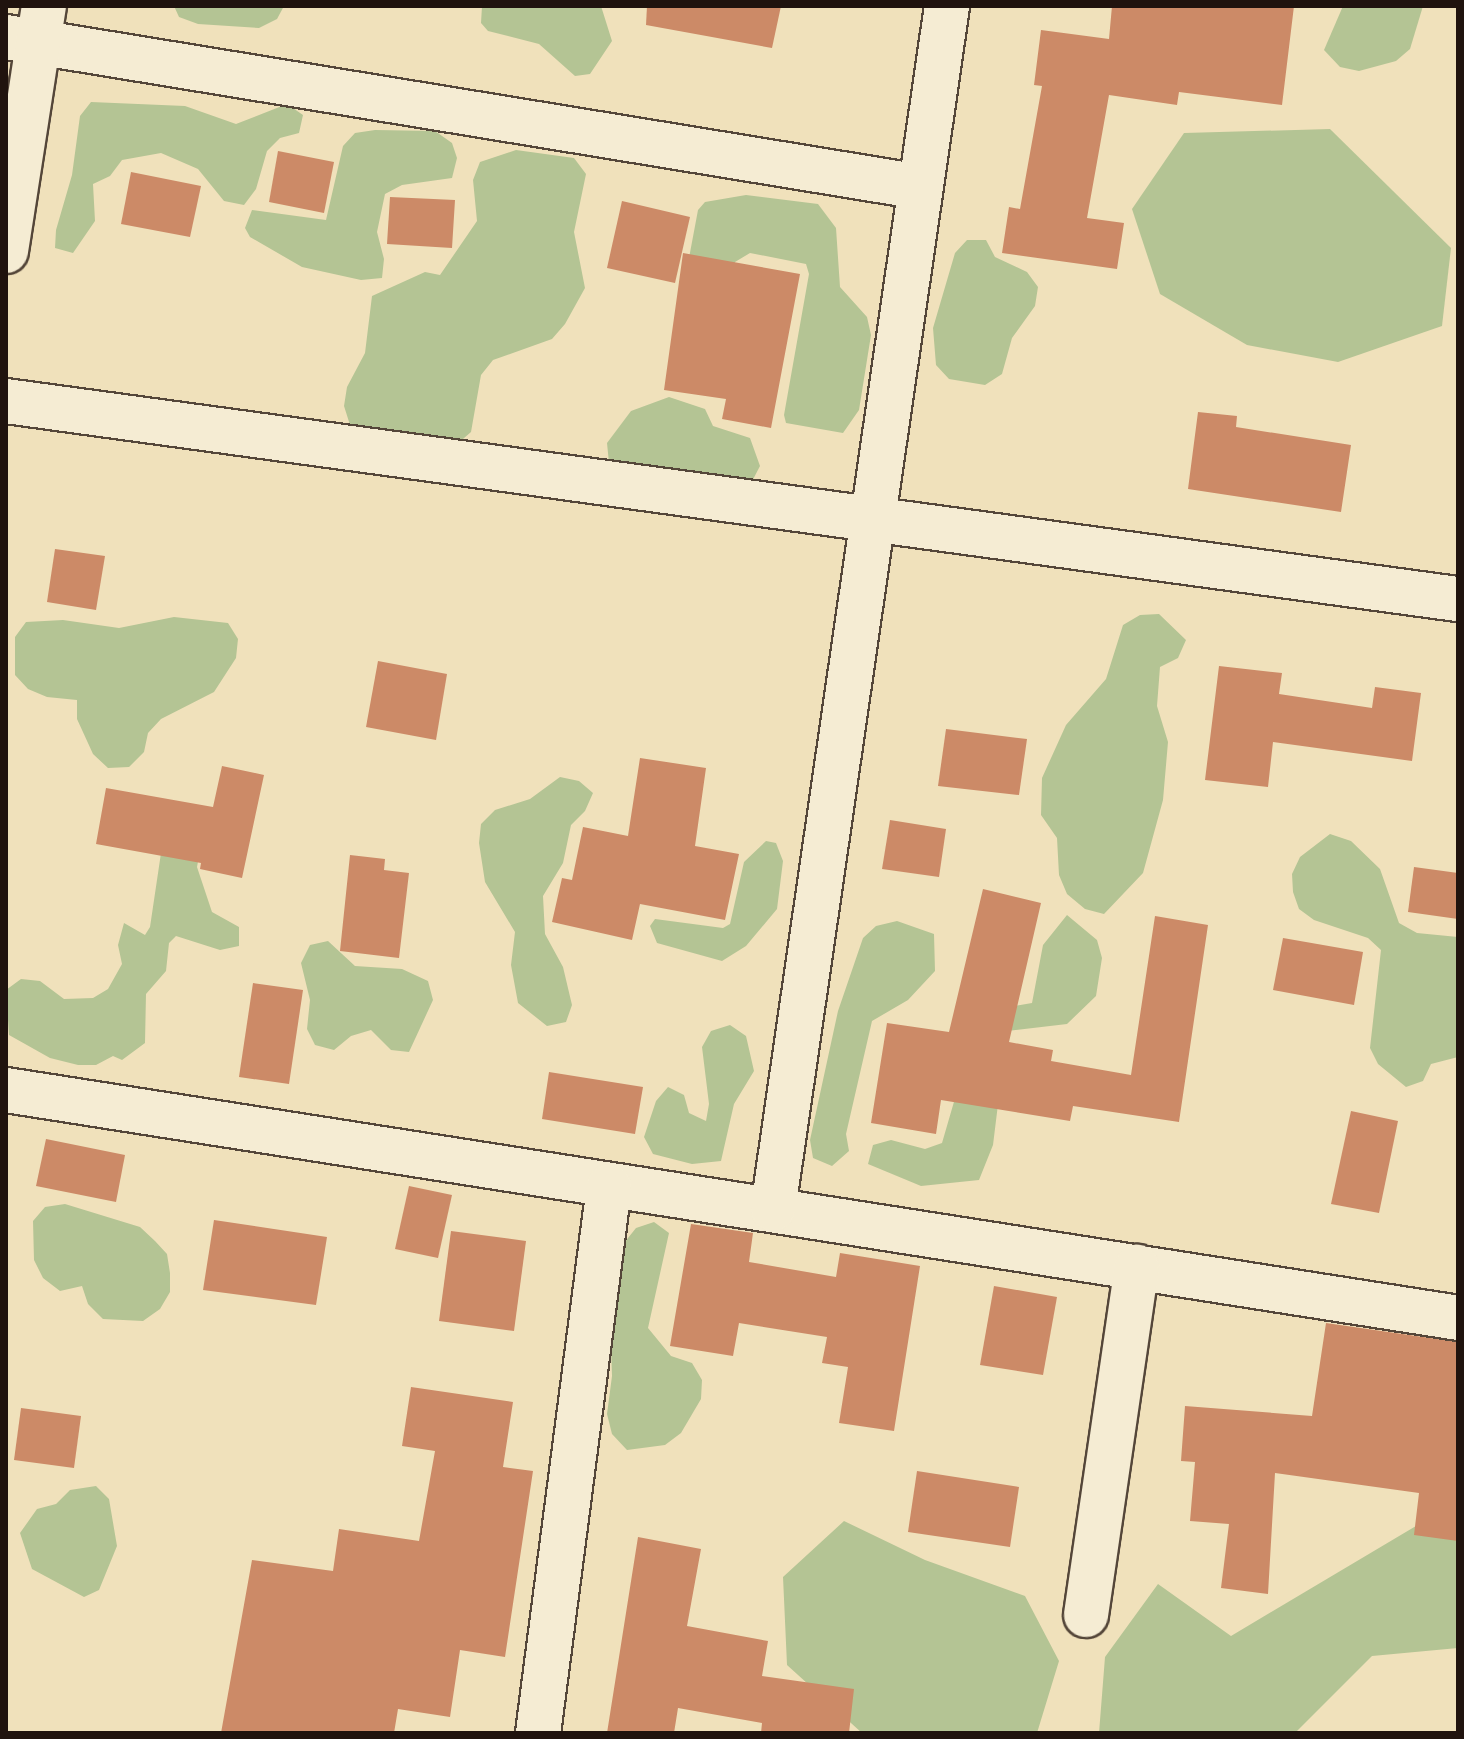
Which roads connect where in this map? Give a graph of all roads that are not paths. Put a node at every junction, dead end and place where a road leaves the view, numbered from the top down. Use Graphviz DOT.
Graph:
graph roads {
  1 [pos="947,6"];
  2 [pos="29,29"];
  3 [pos="921,187"];
  4 [pos="6,251"];
  5 [pos="6,401"];
  6 [pos="873,520"];
  7 [pos="1458,599"];
  8 [pos="6,1090"];
  9 [pos="609,1187"];
  10 [pos="773,1209"];
  11 [pos="1137,1267"];
  12 [pos="1458,1318"];
  13 [pos="1086,1615"];
  14 [pos="538,1733"];
  1 -- 3 [label="street"];
  2 -- 3 [label="street"];
  2 -- 4 [label="street"];
  3 -- 6 [label="street"];
  5 -- 6 [label="street"];
  6 -- 7 [label="street"];
  6 -- 10 [label="street"];
  8 -- 9 [label="street"];
  9 -- 10 [label="street"];
  9 -- 14 [label="street"];
  10 -- 11 [label="street"];
  11 -- 12 [label="street"];
  11 -- 13 [label="street"];
}
